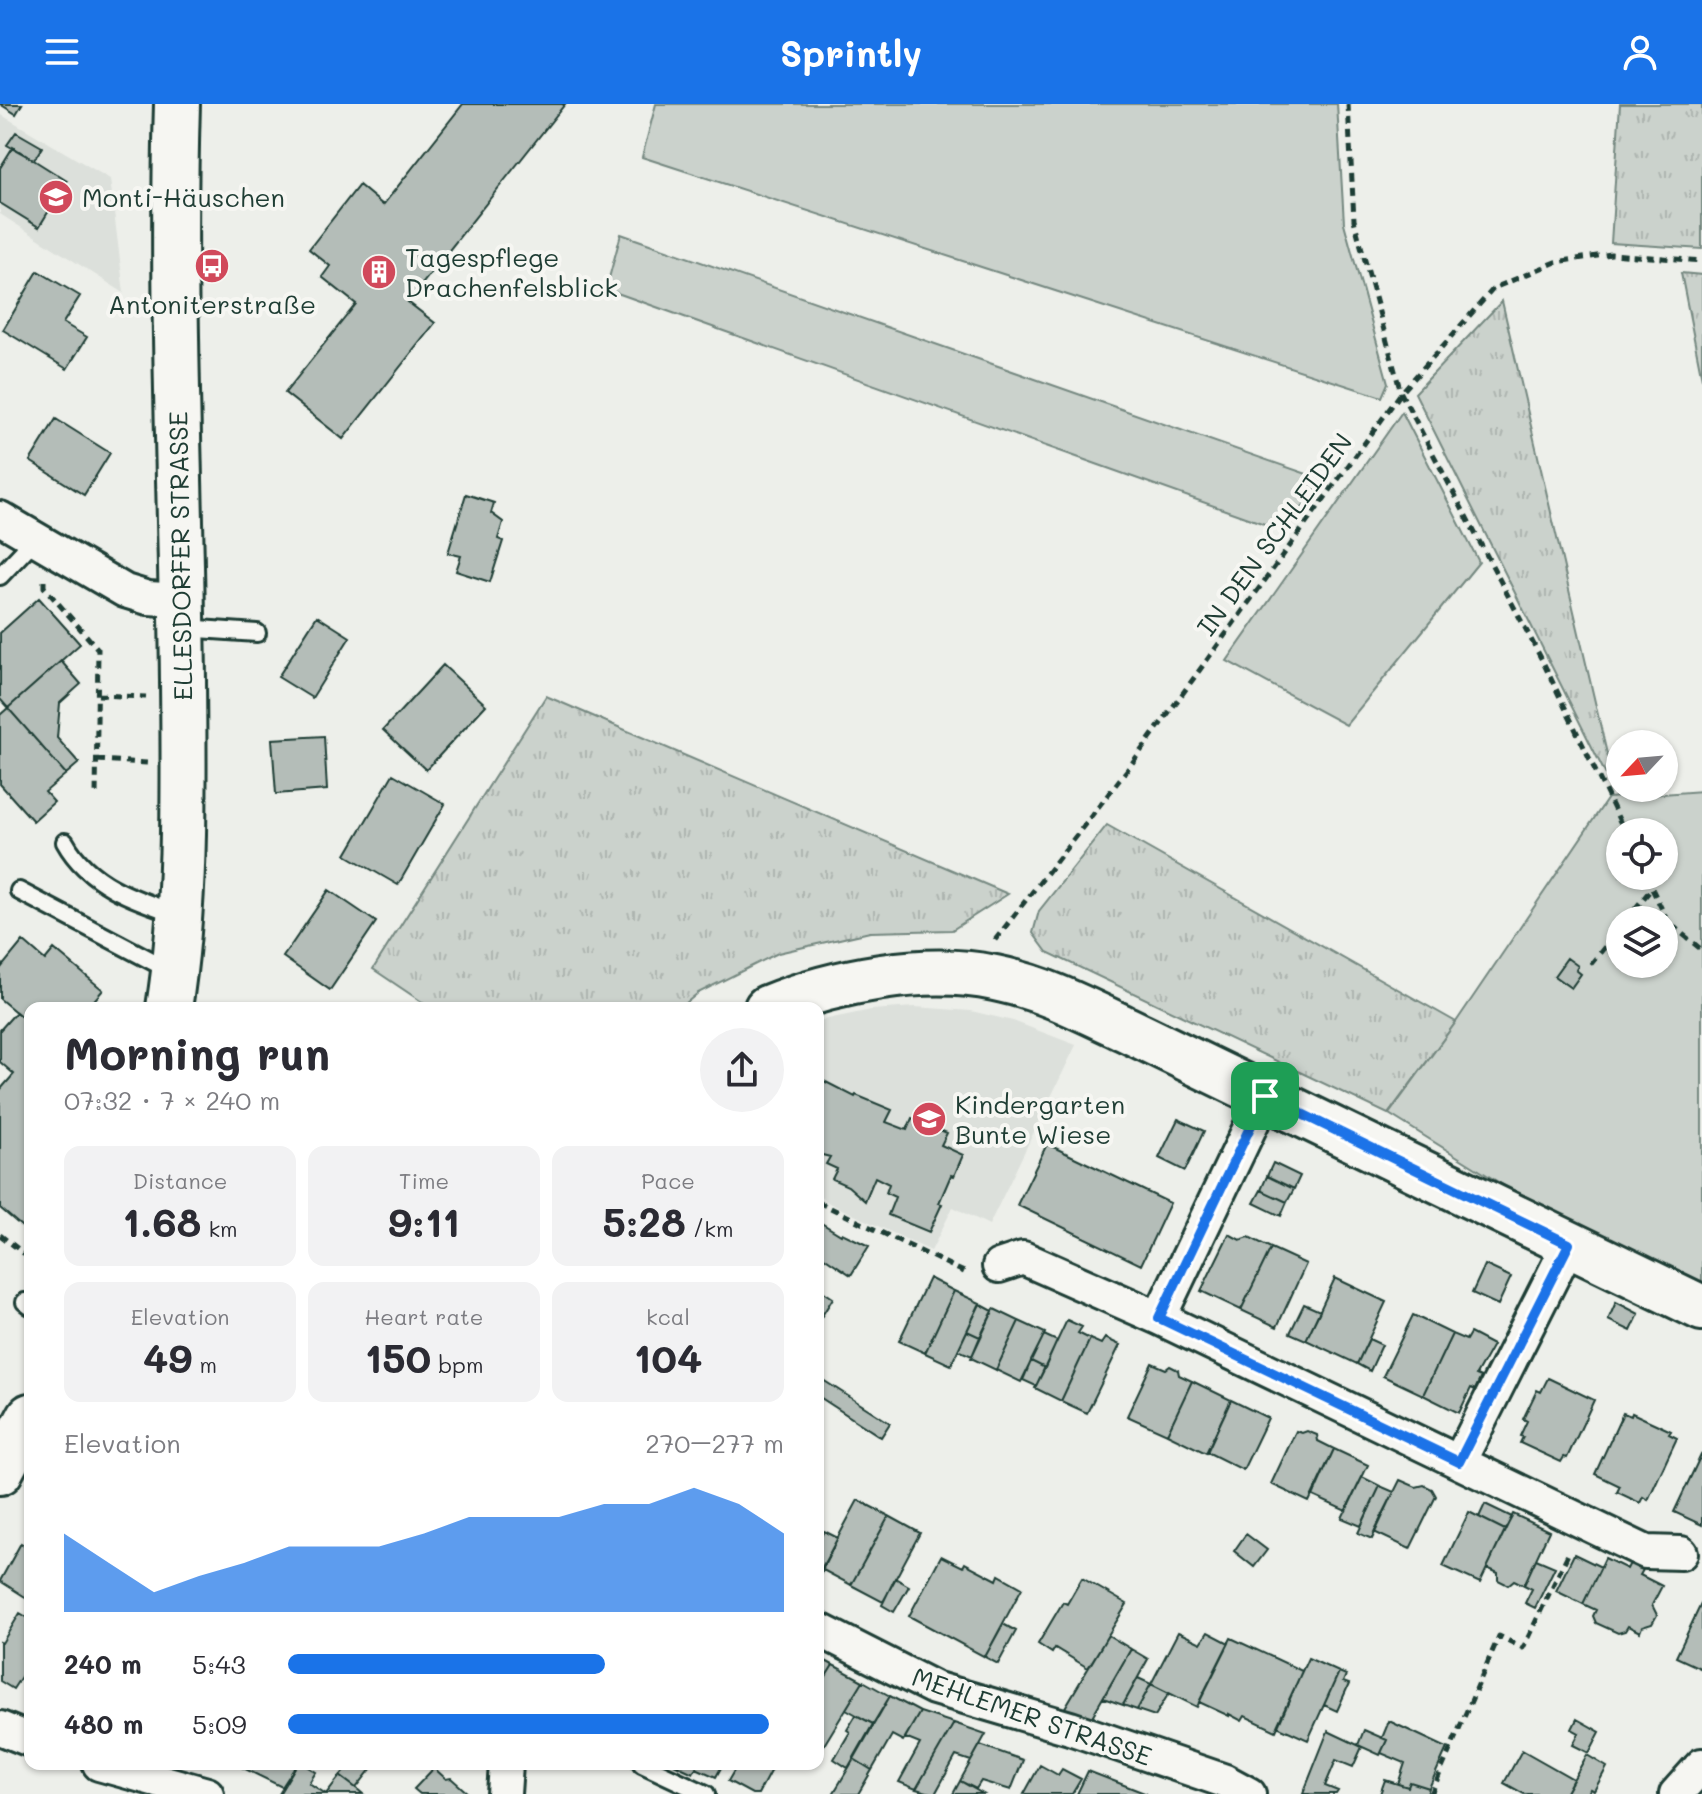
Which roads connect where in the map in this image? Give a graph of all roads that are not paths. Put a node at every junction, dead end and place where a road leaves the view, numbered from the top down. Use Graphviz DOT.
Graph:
graph roads {
  1 [pos="177,104"];
  2 [pos="0,518"];
  3 [pos="40,542"];
  4 [pos="0,576"];
  5 [pos="182,614"];
  6 [pos="257,633"];
  7 [pos="65,842"];
  8 [pos="19,891"];
  9 [pos="179,915"];
  10 [pos="171,990"];
  11 [pos="782,1002"];
  12 [pos="1265,1096"];
  13 [pos="1569,1244"];
  14 [pos="999,1266"];
  15 [pos="1702,1308"];
  16 [pos="1159,1318"];
  17 [pos="24,1427"];
  18 [pos="1459,1462"];
  19 [pos="0,1472"];
  20 [pos="1681,1553"];
  21 [pos="824,1632"];
  22 [pos="0,1728"];
  23 [pos="24,1738"];
  24 [pos="1702,1765"];
  25 [pos="121,1770"];
  26 [pos="506,1770"];
  27 [pos="655,1770"];
  28 [pos="207,1794"];
  29 [pos="504,1794"];
  30 [pos="706,1794"];
  31 [pos="1249,1794"];
  32 [pos="1676,1794"];
  1 -- 5 [label="street, ELLESDORFER STRASSE"];
  2 -- 3 [label="street"];
  3 -- 4 [label="lane"];
  3 -- 5 [label="street"];
  5 -- 6 [label="lane"];
  5 -- 9 [label="street, ELLESDORFER STRASSE"];
  7 -- 9 [label="lane"];
  8 -- 10 [label="lane"];
  9 -- 10 [label="street, ELLESDORFER STRASSE"];
  11 -- 12 [label="street"];
  12 -- 13 [label="street"];
  12 -- 16 [label="street"];
  13 -- 15 [label="street"];
  13 -- 18 [label="street"];
  14 -- 16 [label="street"];
  16 -- 18 [label="street"];
  17 -- 19 [label="street"];
  18 -- 20 [label="street"];
  21 -- 31 [label="street, MEHLEMER STRASSE"];
  22 -- 23 [label="street"];
  24 -- 32 [label="street"];
  25 -- 28 [label="street"];
  26 -- 29 [label="street"];
  27 -- 30 [label="lane"];
}
